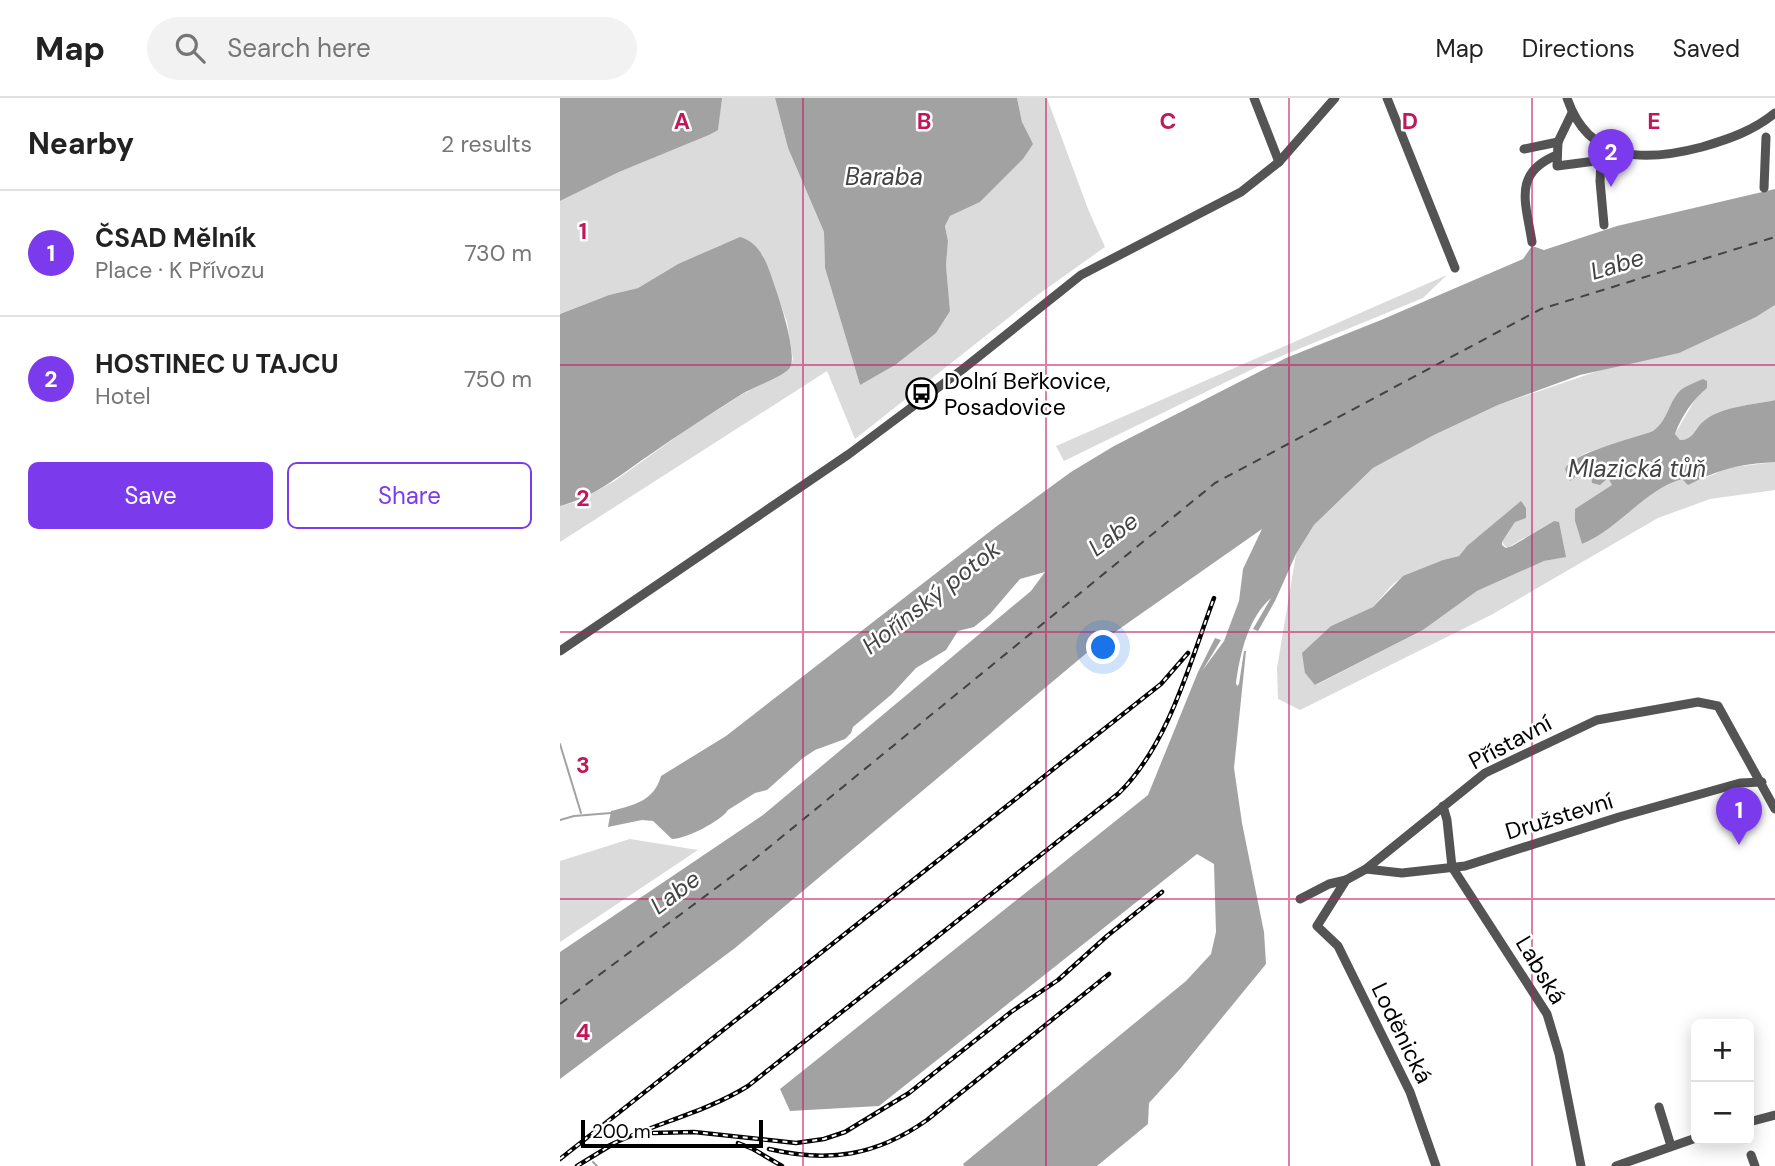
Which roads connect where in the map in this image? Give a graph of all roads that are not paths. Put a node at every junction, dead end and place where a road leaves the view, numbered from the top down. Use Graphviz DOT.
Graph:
graph roads {
  1 [pos="1254,98"];
  2 [pos="1335,98"];
  3 [pos="1387,98"];
  4 [pos="1567,98"];
  5 [pos="1572,113"];
  6 [pos="1775,113"];
  7 [pos="1745,133"];
  8 [pos="1771,137"];
  9 [pos="1558,142"];
  10 [pos="1524,149"];
  11 [pos="1557,155"];
  12 [pos="1631,156"];
  13 [pos="1279,162"];
  14 [pos="1601,162"];
  15 [pos="1764,188"];
  16 [pos="1604,225"];
  17 [pos="1532,242"];
  18 [pos="1455,268"];
  19 [pos="560,651"];
  20 [pos="1762,782"];
  21 [pos="1443,806"];
  22 [pos="1775,808"];
  23 [pos="1452,867"];
  24 [pos="1366,869"];
  25 [pos="1346,880"];
  26 [pos="1300,899"];
  27 [pos="1317,926"];
  28 [pos="1659,1107"];
  29 [pos="1775,1115"];
  30 [pos="1754,1121"];
  31 [pos="1691,1140"];
  32 [pos="1671,1146"];
  33 [pos="1751,1155"];
  34 [pos="1436,1166"];
  35 [pos="1581,1166"];
  36 [pos="1616,1166"];
  37 [pos="1755,1166"];
  1 -- 13 [label="street"];
  2 -- 13 [label="street"];
  3 -- 18 [label="street"];
  4 -- 5 [label="street"];
  5 -- 9 [label="street"];
  5 -- 12 [label="street"];
  6 -- 7 [label="street"];
  7 -- 8 [label="street"];
  7 -- 12 [label="street"];
  8 -- 15 [label="street"];
  9 -- 10 [label="street"];
  9 -- 11 [label="street"];
  11 -- 14 [label="street"];
  11 -- 17 [label="street"];
  12 -- 14 [label="street"];
  13 -- 19 [label="street"];
  14 -- 16 [label="street"];
  20 -- 21 [label="street, Přístavní"];
  20 -- 22 [label="street"];
  20 -- 23 [label="street, Družstevní"];
  21 -- 23 [label="street, Labská"];
  21 -- 24 [label="street, Přístavní"];
  23 -- 24 [label="street, Družstevní"];
  23 -- 35 [label="street, Labská"];
  24 -- 25 [label="street, Přístavní"];
  25 -- 26 [label="street, Přístavní"];
  25 -- 27 [label="street, Přístavní"];
  27 -- 34 [label="street, Loděnická"];
  28 -- 32 [label="street"];
  29 -- 30 [label="street"];
  31 -- 32 [label="street"];
  32 -- 36 [label="street"];
  33 -- 37 [label="street"];
}
